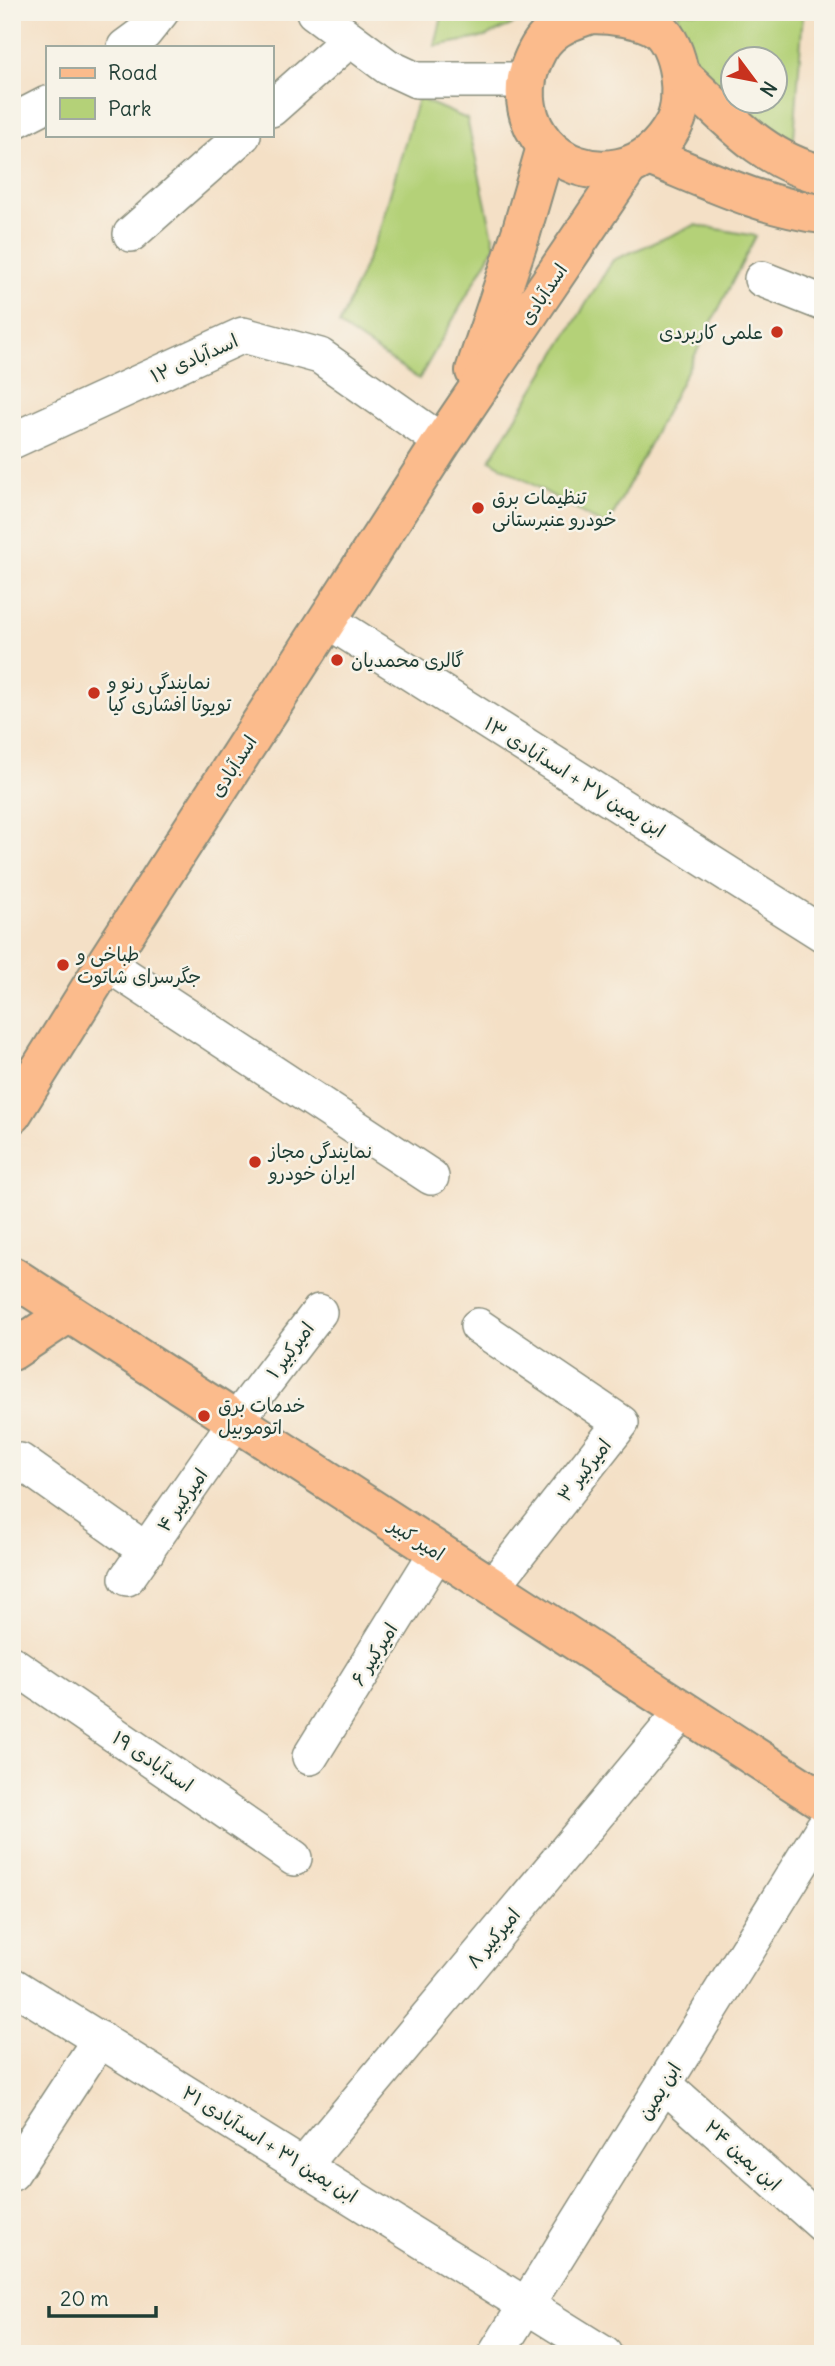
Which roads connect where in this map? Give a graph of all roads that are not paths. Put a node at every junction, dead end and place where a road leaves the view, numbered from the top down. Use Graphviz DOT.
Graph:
graph roads {
  1 [pos="161,12"];
  2 [pos="314,12"];
  3 [pos="583,15"];
  4 [pos="657,20"];
  5 [pos="350,39"];
  6 [pos="126,46"];
  7 [pos="680,74"];
  8 [pos="526,80"];
  9 [pos="46,105"];
  10 [pos="273,107"];
  11 [pos="12,122"];
  12 [pos="242,136"];
  13 [pos="546,146"];
  14 [pos="638,161"];
  15 [pos="823,174"];
  16 [pos="823,215"];
  17 [pos="131,234"];
  18 [pos="762,279"];
  19 [pos="823,303"];
  20 [pos="450,432"];
  21 [pos="12,441"];
  22 [pos="327,620"];
  23 [pos="823,934"];
  24 [pos="106,963"];
  25 [pos="12,1114"];
  26 [pos="431,1177"];
  27 [pos="12,1276"];
  28 [pos="319,1312"];
  29 [pos="69,1313"];
  30 [pos="478,1326"];
  31 [pos="12,1351"];
  32 [pos="236,1421"];
  33 [pos="20,1461"];
  34 [pos="437,1552"];
  35 [pos="492,1587"];
  36 [pos="12,1664"];
  37 [pos="682,1711"];
  38 [pos="310,1757"];
  39 [pos="823,1801"];
  40 [pos="823,1828"];
  41 [pos="295,1858"];
  42 [pos="12,1985"];
  43 [pos="100,2039"];
  44 [pos="664,2084"];
  45 [pos="304,2165"];
  46 [pos="12,2173"];
  47 [pos="823,2225"];
  48 [pos="527,2304"];
  49 [pos="496,2354"];
  50 [pos="604,2354"];
  1 -- 6 [label="street"];
  2 -- 5 [label="street"];
  3 -- 4 [label="main road"];
  3 -- 8 [label="main road"];
  4 -- 7 [label="main road"];
  5 -- 8 [label="street"];
  5 -- 10 [label="street"];
  7 -- 14 [label="main road"];
  7 -- 15 [label="main road"];
  8 -- 13 [label="main road"];
  9 -- 11 [label="street"];
  12 -- 17 [label="street"];
  13 -- 14 [label="main road"];
  13 -- 20 [label="main road, اسدآبادی"];
  14 -- 16 [label="main road"];
  14 -- 20 [label="main road, اسدآبادی"];
  18 -- 19 [label="street"];
  20 -- 21 [label="street, اسدآبادی ۱۲"];
  20 -- 22 [label="main road, اسدآبادی"];
  22 -- 23 [label="street, ابن یمین ۲۷ + اسدآبادی ۱۳"];
  22 -- 24 [label="main road, اسدآبادی"];
  24 -- 25 [label="main road, اسدآبادی"];
  24 -- 26 [label="street"];
  27 -- 29 [label="main road, امیر کبیر"];
  28 -- 32 [label="street, امیرکبیر ۱"];
  29 -- 31 [label="main road"];
  29 -- 32 [label="main road, امیر کبیر"];
  30 -- 35 [label="street, امیرکبیر ۳"];
  32 -- 33 [label="street, امیرکبیر ۴"];
  32 -- 34 [label="main road, امیر کبیر"];
  34 -- 35 [label="main road, امیر کبیر"];
  34 -- 38 [label="street, امیرکبیر ۶"];
  35 -- 37 [label="main road, امیر کبیر"];
  36 -- 41 [label="street, اسدآبادی ۱۹"];
  37 -- 39 [label="main road, امیر کبیر"];
  37 -- 45 [label="street, امیرکبیر ۸"];
  40 -- 44 [label="street, ابن یمین"];
  42 -- 43 [label="street, ابن یمین ۳۱ + اسدآبادی ۲۱"];
  43 -- 45 [label="street, ابن یمین ۳۱ + اسدآبادی ۲۱"];
  43 -- 46 [label="street"];
  44 -- 47 [label="street, ابن یمین ۲۴"];
  44 -- 48 [label="street, ابن یمین"];
  45 -- 48 [label="street, ابن یمین ۳۱ + اسدآبادی ۲۱"];
  48 -- 49 [label="street, ابن یمین"];
  48 -- 50 [label="street, ابن یمین ۳۱ + اسدآبادی ۲۱"];
}
